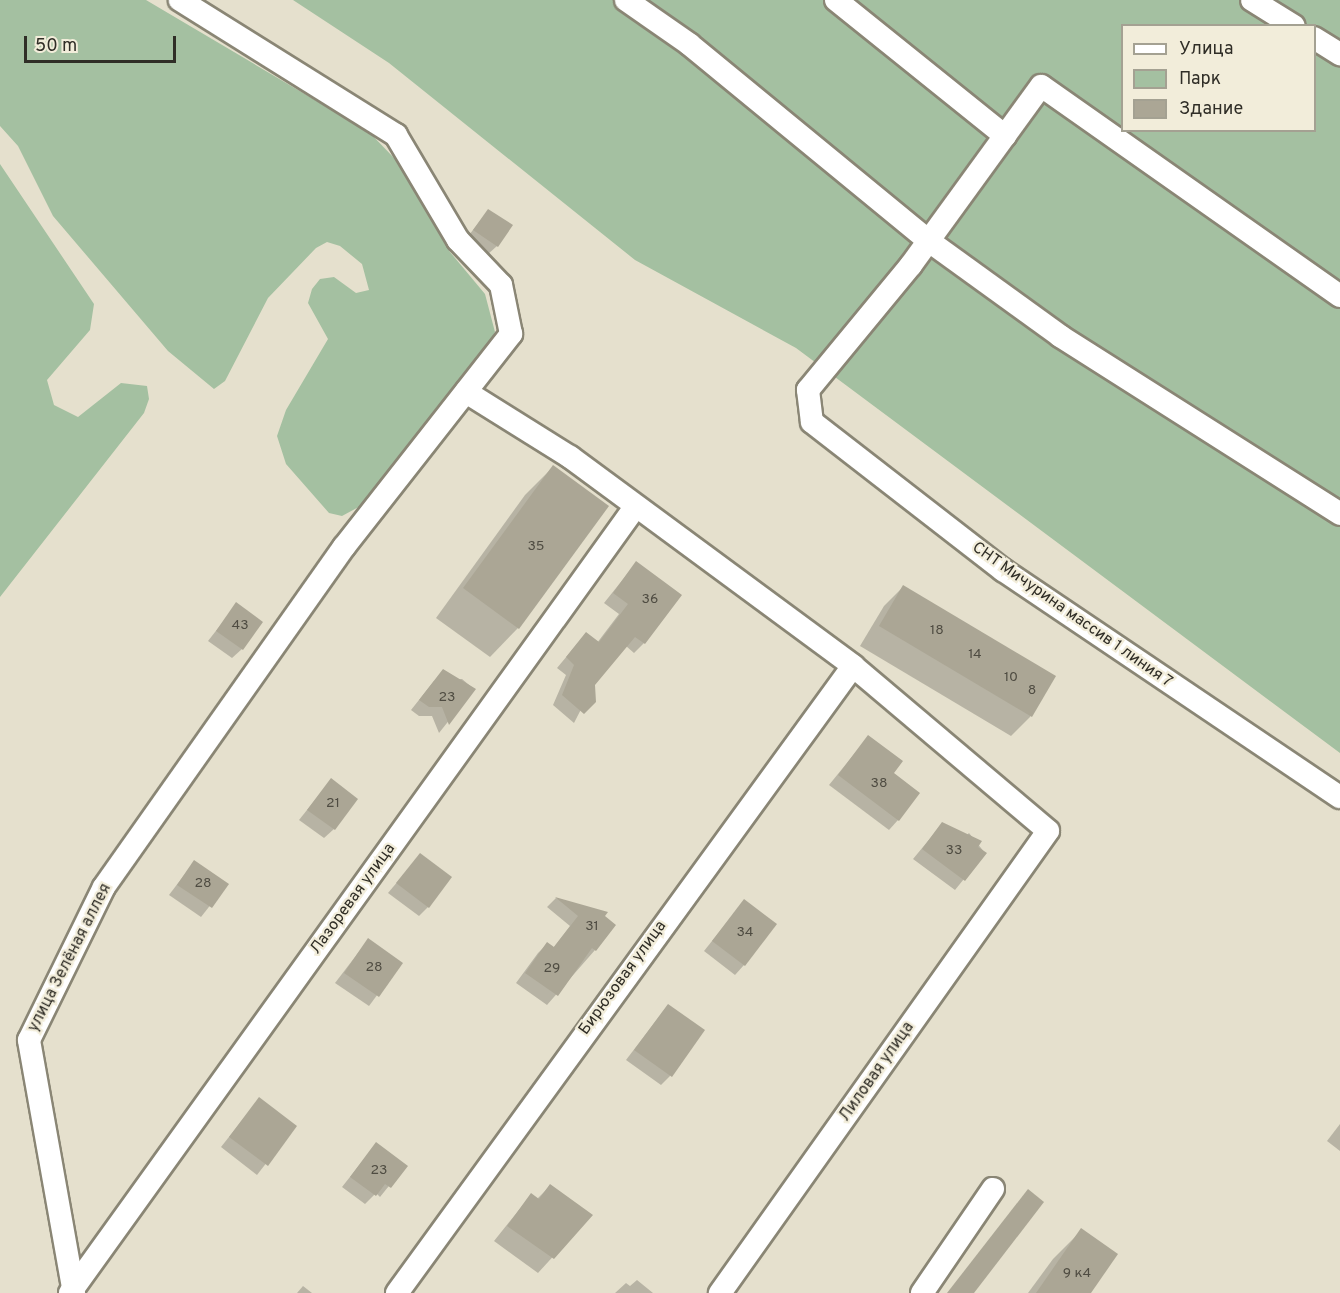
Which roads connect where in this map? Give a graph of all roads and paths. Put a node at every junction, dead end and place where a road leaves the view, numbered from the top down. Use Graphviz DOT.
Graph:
graph roads {
  1 [pos="180,0"];
  2 [pos="626,0"];
  3 [pos="836,0"];
  4 [pos="1252,0"];
  5 [pos="1291,24"];
  6 [pos="1316,39"];
  7 [pos="1340,54"];
  8 [pos="1005,136"];
  9 [pos="929,241"];
  10 [pos="1340,296"];
  11 [pos="466,392"];
  12 [pos="636,506"];
  13 [pos="1340,514"];
  14 [pos="853,666"];
  15 [pos="1340,797"];
  16 [pos="993,1189"];
  17 [pos="73,1291"];
  18 [pos="397,1293"];
  19 [pos="720,1293"];
  20 [pos="922,1293"];
  1 -- 11 [label="street, улица Зелёная аллея"];
  2 -- 9 [label="street"];
  3 -- 8 [label="street"];
  4 -- 5 [label="street"];
  6 -- 7 [label="street"];
  8 -- 9 [label="street"];
  8 -- 10 [label="street"];
  9 -- 13 [label="street"];
  9 -- 15 [label="street, СНТ Мичурина массив 1 линия 7"];
  11 -- 12 [label="street"];
  11 -- 17 [label="street, улица Зелёная аллея"];
  12 -- 14 [label="street"];
  12 -- 17 [label="street, Лазоревая улица"];
  14 -- 18 [label="street, Бирюзовая улица"];
  14 -- 19 [label="street, Лиловая улица"];
  16 -- 20 [label="street"];
}
